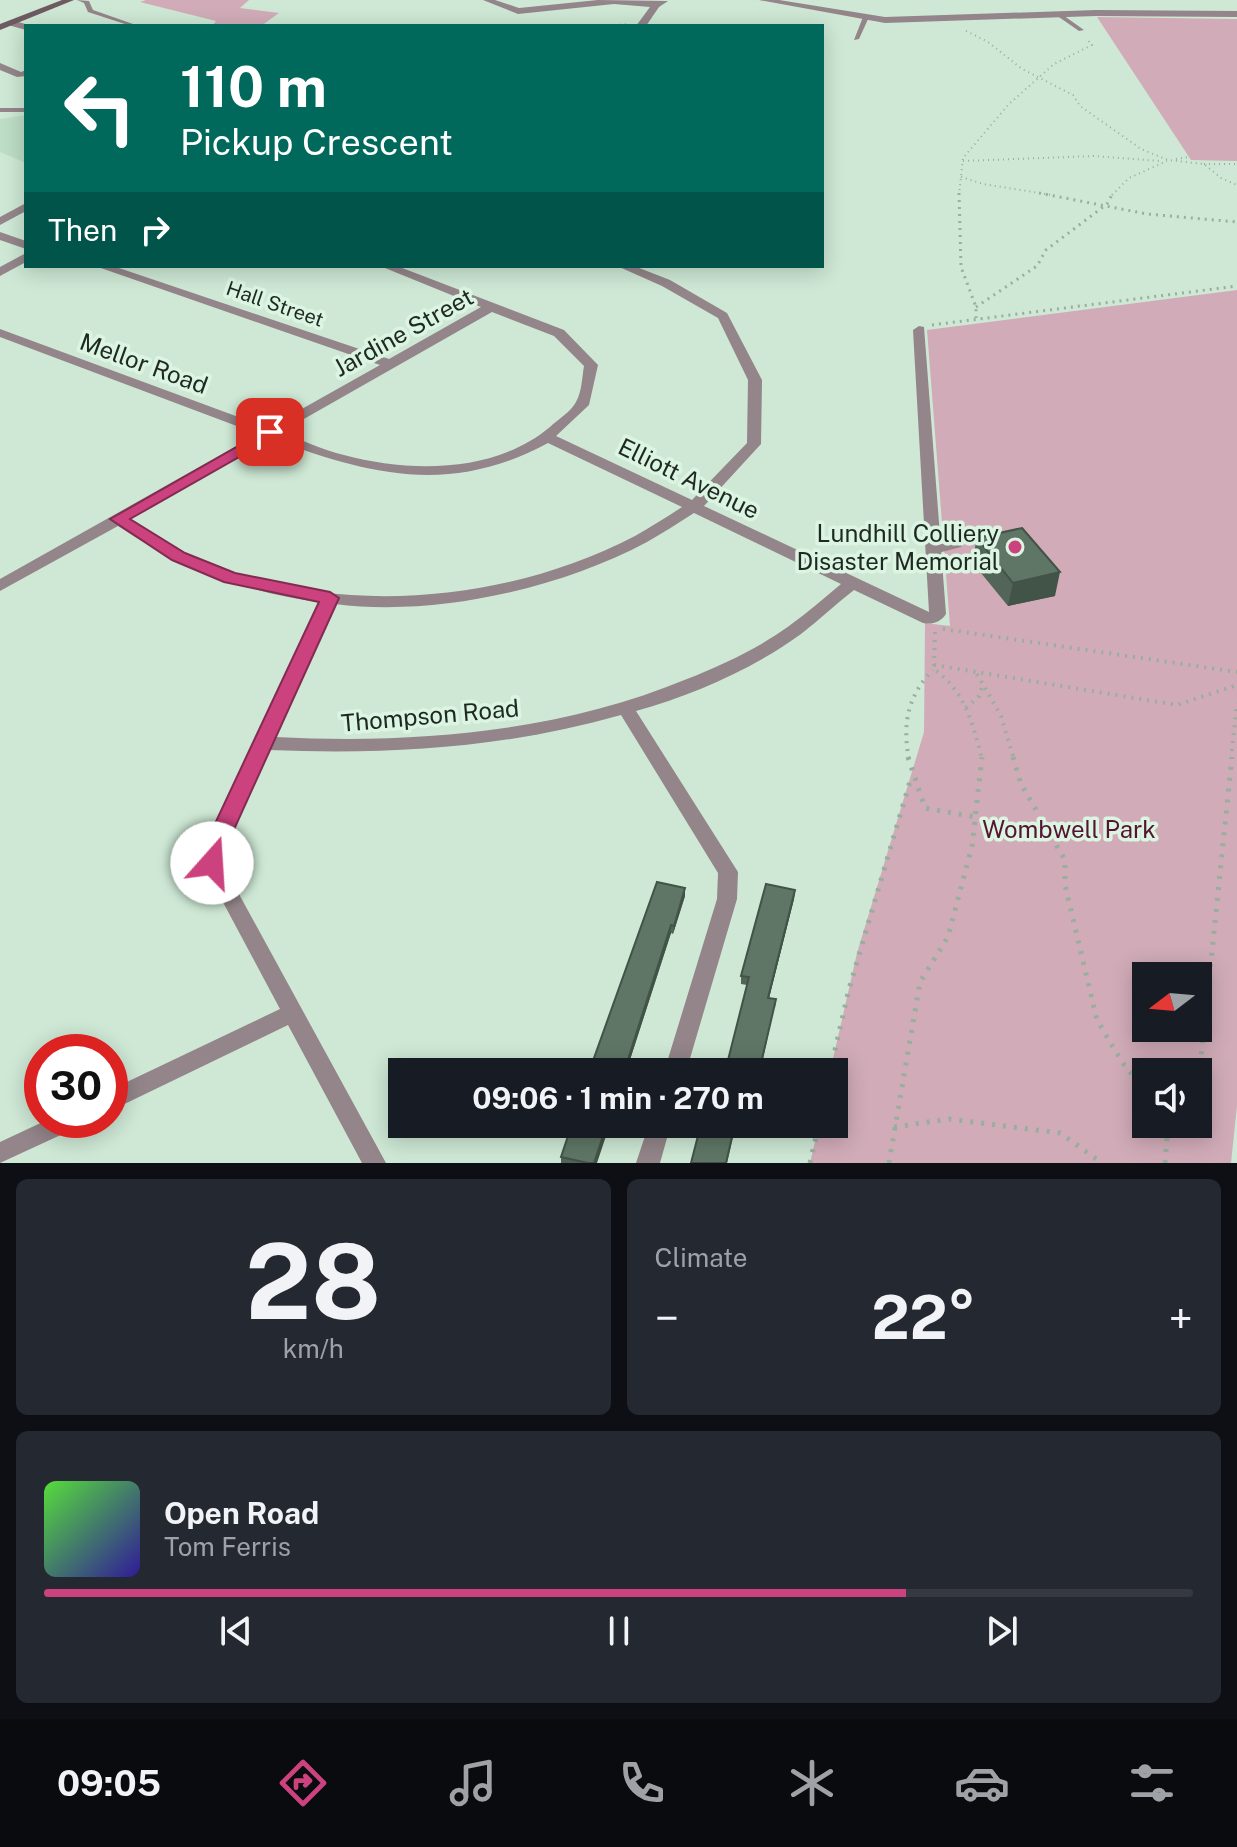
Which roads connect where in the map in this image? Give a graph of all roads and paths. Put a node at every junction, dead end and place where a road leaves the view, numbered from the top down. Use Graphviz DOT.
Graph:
graph roads {
  1 [pos="70,0"];
  2 [pos="80,0"];
  3 [pos="487,0"];
  4 [pos="763,0"];
  5 [pos="1088,0"];
  6 [pos="661,3"];
  7 [pos="1096,13"];
  8 [pos="1058,14"];
  9 [pos="1237,14"];
  10 [pos="866,17"];
  11 [pos="945,18"];
  12 [pos="11,23"];
  13 [pos="130,24"];
  14 [pos="643,24"];
  15 [pos="24,26"];
  16 [pos="0,27"];
  17 [pos="1081,30"];
  18 [pos="856,39"];
  19 [pos="0,66"];
  20 [pos="24,74"];
  21 [pos="1039,78"];
  22 [pos="0,110"];
  23 [pos="24,110"];
  24 [pos="1189,157"];
  25 [pos="963,161"];
  26 [pos="1166,161"];
  27 [pos="1204,164"];
  28 [pos="1237,164"];
  29 [pos="961,177"];
  30 [pos="1237,185"];
  31 [pos="1107,204"];
  32 [pos="24,207"];
  33 [pos="0,222"];
  34 [pos="1237,222"];
  35 [pos="0,236"];
  36 [pos="24,244"];
  37 [pos="24,258"];
  38 [pos="107,268"];
  39 [pos="391,268"];
  40 [pos="628,268"];
  41 [pos="0,272"];
  42 [pos="1237,286"];
  43 [pos="493,306"];
  44 [pos="976,307"];
  45 [pos="976,318"];
  46 [pos="919,330"];
  47 [pos="0,333"];
  48 [pos="390,364"];
  49 [pos="270,432"];
  50 [pos="549,438"];
  51 [pos="693,507"];
  52 [pos="118,519"];
  53 [pos="957,544"];
  54 [pos="934,550"];
  55 [pos="852,583"];
  56 [pos="0,586"];
  57 [pos="330,598"];
  58 [pos="937,621"];
  59 [pos="934,667"];
  60 [pos="1237,672"];
  61 [pos="977,674"];
  62 [pos="983,684"];
  63 [pos="1237,685"];
  64 [pos="1237,703"];
  65 [pos="966,708"];
  66 [pos="626,709"];
  67 [pos="263,743"];
  68 [pos="911,778"];
  69 [pos="975,817"];
  70 [pos="292,1013"];
  71 [pos="679,1058"];
  72 [pos="833,1058"];
  73 [pos="1201,1058"];
  74 [pos="1132,1074"];
  75 [pos="128,1092"];
  76 [pos="894,1127"];
  77 [pos="32,1138"];
  78 [pos="656,1138"];
  79 [pos="816,1138"];
  80 [pos="1167,1138"];
  81 [pos="0,1153"];
  82 [pos="374,1163"];
  83 [pos="648,1163"];
  84 [pos="810,1163"];
  85 [pos="889,1163"];
  86 [pos="1102,1163"];
  87 [pos="1165,1163"];
  1 -- 12 [label="street"];
  2 -- 13 [label="lane"];
  3 -- 6 [label="street"];
  4 -- 10 [label="street"];
  5 -- 7 [label="street"];
  6 -- 14 [label="street"];
  7 -- 8 [label="street"];
  7 -- 9 [label="street"];
  8 -- 11 [label="street"];
  8 -- 17 [label="lane"];
  10 -- 11 [label="street"];
  10 -- 18 [label="lane"];
  11 -- 21 [label="path"];
  12 -- 15 [label="street"];
  12 -- 16 [label="street"];
  17 -- 21 [label="path"];
  19 -- 20 [label="street"];
  21 -- 25 [label="path"];
  21 -- 26 [label="path"];
  22 -- 23 [label="lane"];
  24 -- 26 [label="path"];
  25 -- 26 [label="path"];
  25 -- 29 [label="path"];
  26 -- 27 [label="path"];
  26 -- 31 [label="path"];
  27 -- 28 [label="path"];
  27 -- 30 [label="path"];
  29 -- 31 [label="path"];
  29 -- 44 [label="path"];
  31 -- 34 [label="path"];
  31 -- 44 [label="path"];
  32 -- 33 [label="street"];
  35 -- 36 [label="street"];
  37 -- 41 [label="street"];
  38 -- 48 [label="street, Hall Street"];
  39 -- 43 [label="street"];
  40 -- 51 [label="street"];
  42 -- 45 [label="path"];
  43 -- 48 [label="street, Jardine Street"];
  43 -- 50 [label="street"];
  44 -- 45 [label="path"];
  45 -- 46 [label="path"];
  46 -- 54 [label="street"];
  47 -- 49 [label="street, Mellor Road"];
  48 -- 49 [label="street, Jardine Street"];
  49 -- 50 [label="street, Mellor Road"];
  49 -- 52 [label="street, Jardine Street"];
  50 -- 51 [label="street, Elliott Avenue"];
  51 -- 55 [label="street, Elliott Avenue"];
  51 -- 57 [label="street"];
  52 -- 56 [label="street, Jardine Street"];
  52 -- 57 [label="street"];
  53 -- 54 [label="lane"];
  54 -- 58 [label="street"];
  55 -- 58 [label="street, Elliott Avenue"];
  55 -- 66 [label="street, Thompson Road"];
  57 -- 67 [label="street"];
  58 -- 59 [label="path"];
  58 -- 60 [label="path"];
  59 -- 61 [label="path"];
  59 -- 65 [label="path"];
  59 -- 68 [label="path"];
  61 -- 62 [label="path"];
  61 -- 63 [label="path"];
  62 -- 65 [label="path"];
  62 -- 74 [label="path"];
  64 -- 73 [label="path"];
  65 -- 69 [label="path"];
  66 -- 67 [label="street, Thompson Road"];
  66 -- 71 [label="street"];
  67 -- 70 [label="street"];
  68 -- 69 [label="path"];
  68 -- 72 [label="path"];
  69 -- 76 [label="path"];
  70 -- 75 [label="street"];
  70 -- 82 [label="street"];
  76 -- 85 [label="path"];
  76 -- 86 [label="path"];
  77 -- 81 [label="street"];
  78 -- 83 [label="street"];
  79 -- 84 [label="path"];
  80 -- 87 [label="path"];
}
